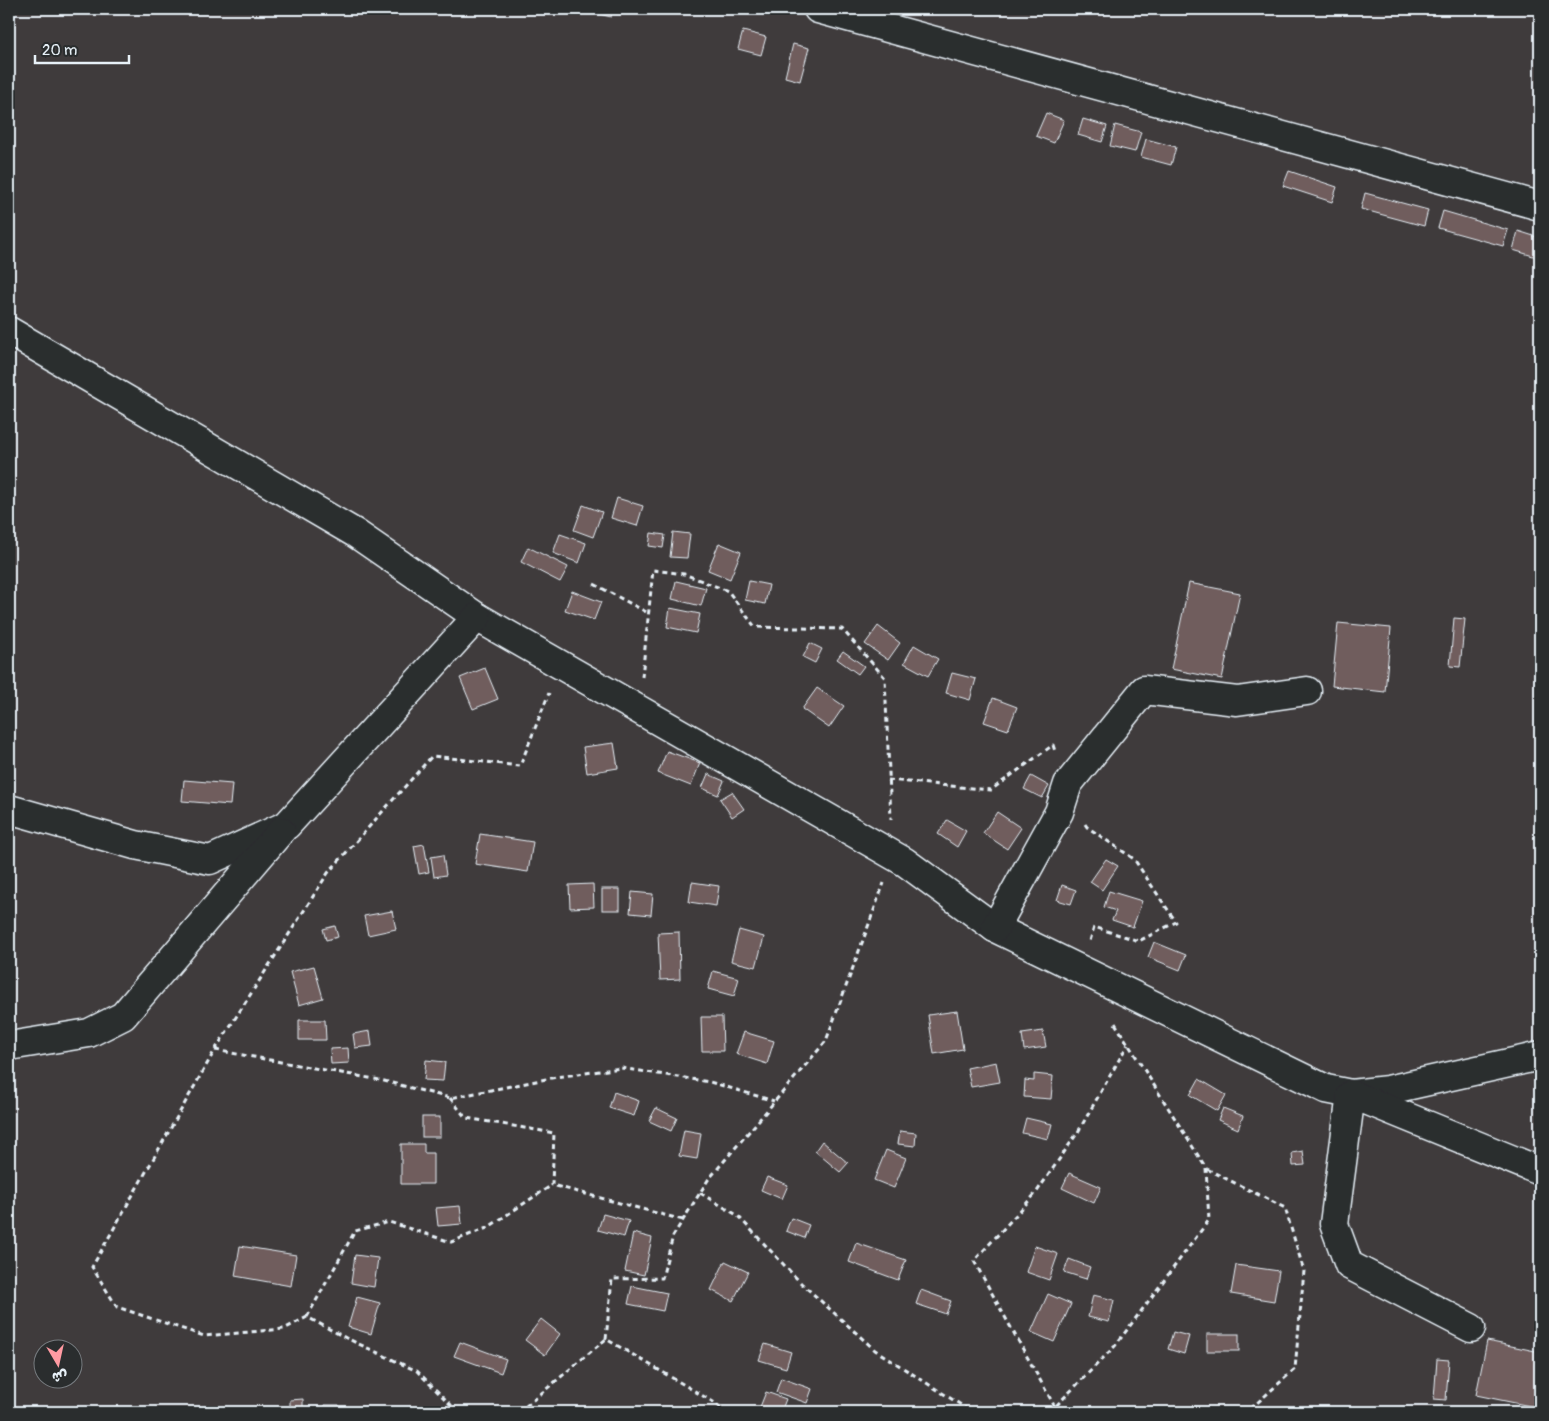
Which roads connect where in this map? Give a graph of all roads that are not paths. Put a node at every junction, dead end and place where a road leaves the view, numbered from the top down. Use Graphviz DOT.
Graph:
graph roads {
  1 [pos="818,9"];
  2 [pos="1540,206"];
  3 [pos="9,331"];
  4 [pos="476,617"];
  5 [pos="1307,691"];
  6 [pos="9,809"];
  7 [pos="286,825"];
  8 [pos="995,928"];
  9 [pos="9,1046"];
  10 [pos="1540,1056"];
  11 [pos="1350,1094"];
  12 [pos="1540,1171"];
  13 [pos="1472,1328"];
  1 -- 2 [label="street"];
  3 -- 4 [label="street"];
  4 -- 7 [label="street"];
  4 -- 8 [label="street"];
  5 -- 8 [label="street"];
  6 -- 7 [label="street"];
  7 -- 9 [label="street"];
  8 -- 11 [label="street"];
  10 -- 11 [label="street"];
  11 -- 12 [label="street"];
  11 -- 13 [label="street"];
}
